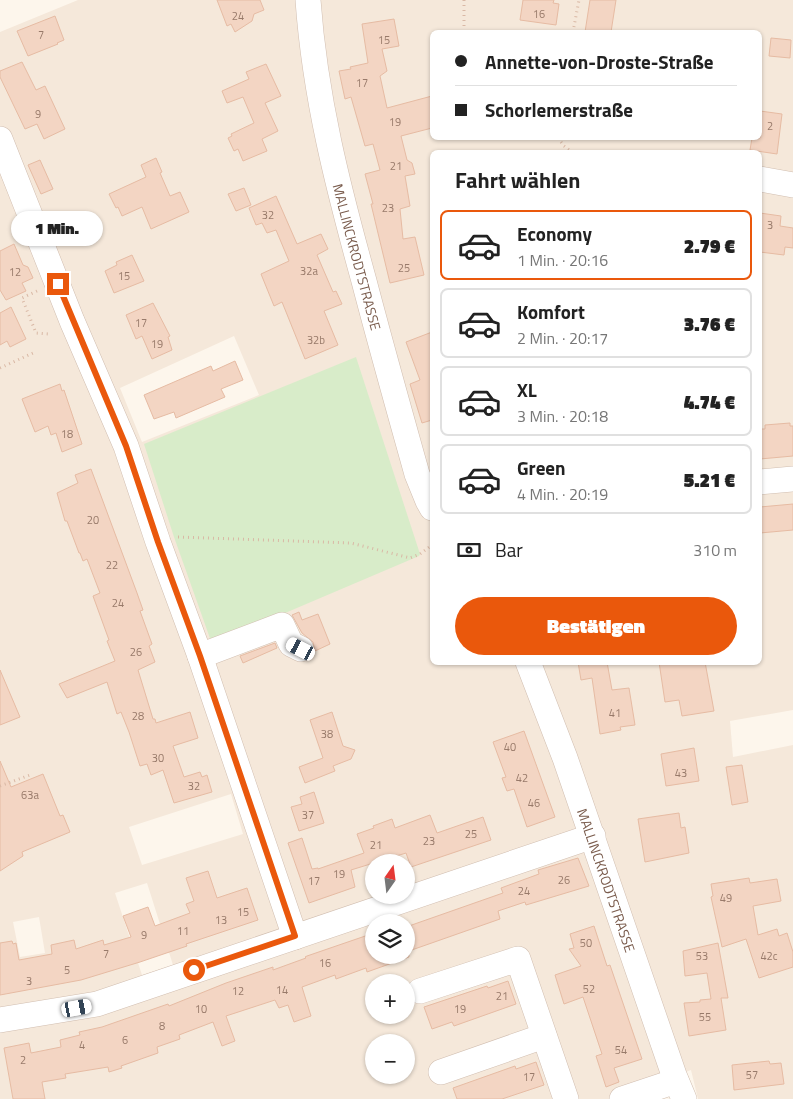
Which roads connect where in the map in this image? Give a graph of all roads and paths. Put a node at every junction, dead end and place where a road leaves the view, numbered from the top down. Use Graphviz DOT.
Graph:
graph roads {
  1 [pos="308,0"];
  2 [pos="464,0"];
  3 [pos="579,0"];
  4 [pos="464,30"];
  5 [pos="573,30"];
  6 [pos="0,139"];
  7 [pos="560,140"];
  8 [pos="569,150"];
  9 [pos="762,179"];
  10 [pos="793,185"];
  11 [pos="37,291"];
  12 [pos="48,334"];
  13 [pos="33,353"];
  14 [pos="0,368"];
  15 [pos="793,480"];
  16 [pos="762,482"];
  17 [pos="430,504"];
  18 [pos="174,537"];
  19 [pos="430,546"];
  20 [pos="301,649"];
  21 [pos="200,656"];
  22 [pos="529,665"];
  23 [pos="30,775"];
  24 [pos="0,786"];
  25 [pos="592,836"];
  26 [pos="295,936"];
  27 [pos="420,991"];
  28 [pos="0,1020"];
  29 [pos="544,1036"];
  30 [pos="441,1072"];
  31 [pos="680,1090"];
  32 [pos="566,1099"];
  33 [pos="622,1099"];
  1 -- 17 [label="street, MALLINCKRODTSTRASSE"];
  2 -- 4 [label="path"];
  3 -- 5 [label="path"];
  6 -- 21 [label="street"];
  7 -- 8 [label="path"];
  9 -- 10 [label="street"];
  11 -- 12 [label="path"];
  13 -- 14 [label="path"];
  15 -- 16 [label="street"];
  18 -- 19 [label="path"];
  20 -- 21 [label="street"];
  21 -- 26 [label="street"];
  22 -- 25 [label="street, MALLINCKRODTSTRASSE"];
  23 -- 24 [label="path"];
  25 -- 26 [label="street"];
  25 -- 31 [label="street, MALLINCKRODTSTRASSE"];
  26 -- 28 [label="street"];
  27 -- 29 [label="street"];
  29 -- 30 [label="street"];
  29 -- 32 [label="street"];
  31 -- 33 [label="street"];
}
